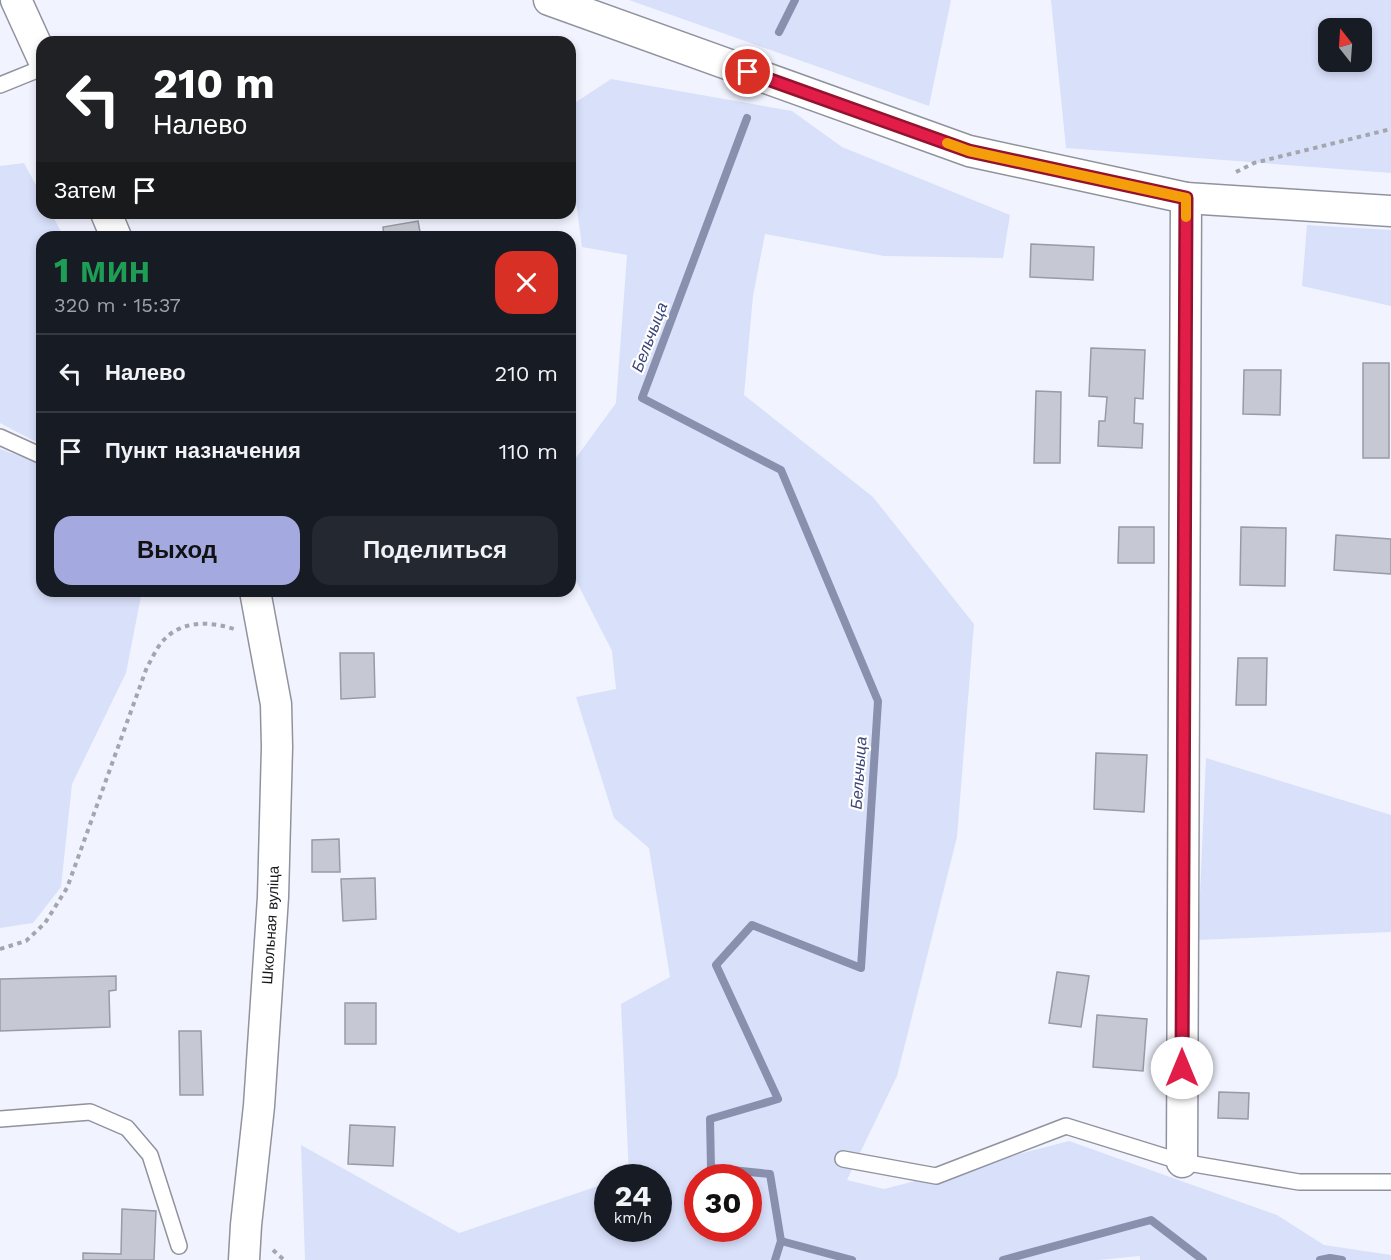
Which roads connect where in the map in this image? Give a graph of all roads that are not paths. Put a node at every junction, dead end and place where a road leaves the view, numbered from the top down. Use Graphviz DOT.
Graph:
graph roads {
  1 [pos="16,0"];
  2 [pos="549,0"];
  3 [pos="36,44"];
  4 [pos="36,70"];
  5 [pos="0,85"];
  6 [pos="1186,198"];
  7 [pos="1391,211"];
  8 [pos="0,437"];
  9 [pos="36,453"];
  10 [pos="256,597"];
  11 [pos="0,1119"];
  12 [pos="843,1159"];
  13 [pos="1182,1162"];
  14 [pos="1391,1182"];
  15 [pos="178,1246"];
  16 [pos="244,1260"];
  1 -- 3 [label="street"];
  2 -- 6 [label="street"];
  4 -- 5 [label="lane"];
  6 -- 7 [label="street"];
  6 -- 13 [label="street"];
  8 -- 9 [label="lane"];
  10 -- 16 [label="street, Школьная вуліца"];
  11 -- 15 [label="lane"];
  12 -- 13 [label="lane"];
  13 -- 14 [label="lane"];
}
